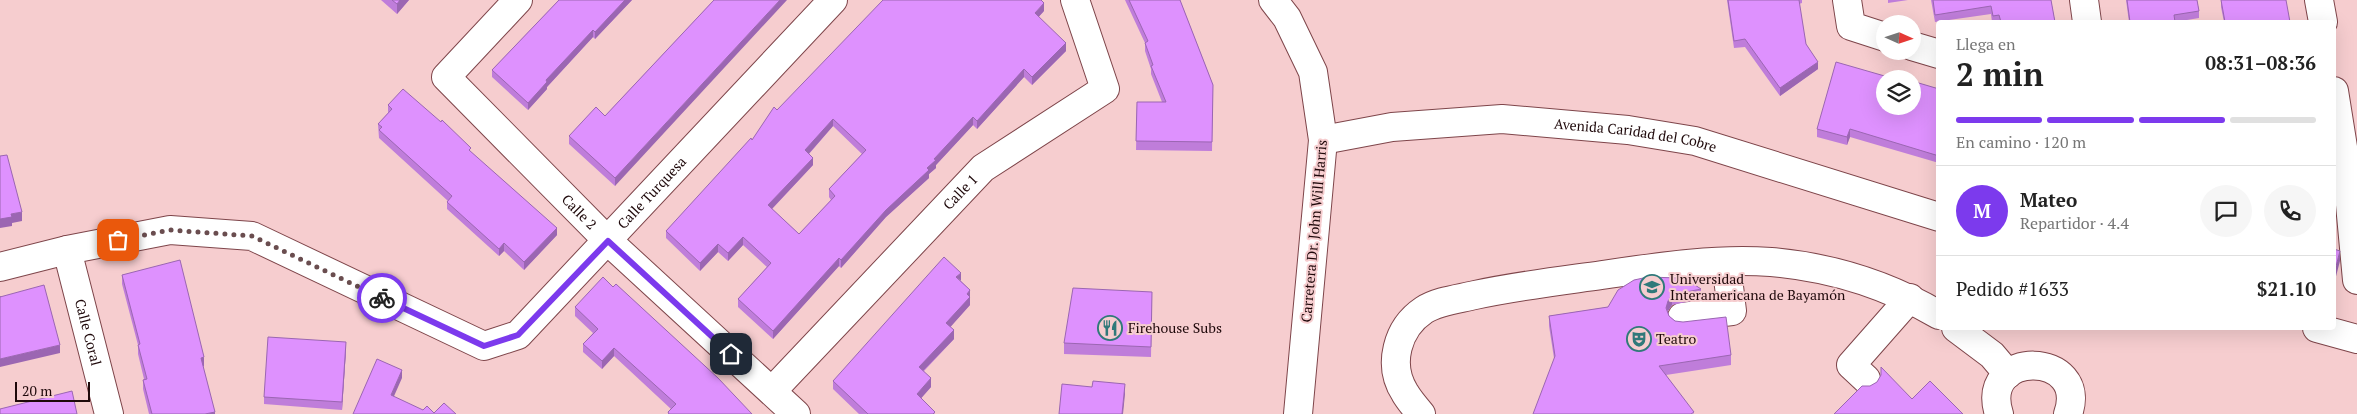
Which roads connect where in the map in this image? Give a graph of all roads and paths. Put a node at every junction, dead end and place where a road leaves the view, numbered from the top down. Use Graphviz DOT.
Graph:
graph roads {
  1 [pos="518,0"];
  2 [pos="833,0"];
  3 [pos="1074,0"];
  4 [pos="1273,0"];
  5 [pos="1847,0"];
  6 [pos="2084,0"];
  7 [pos="2319,0"];
  8 [pos="2088,20"];
  9 [pos="2323,20"];
  10 [pos="1876,34"];
  11 [pos="1921,49"];
  12 [pos="1936,53"];
  13 [pos="2336,117"];
  14 [pos="1323,140"];
  15 [pos="2340,171"];
  16 [pos="1936,216"];
  17 [pos="608,241"];
  18 [pos="67,250"];
  19 [pos="1726,262"];
  20 [pos="0,267"];
  21 [pos="2357,280"];
  22 [pos="1910,298"];
  23 [pos="1936,314"];
  24 [pos="1682,317"];
  25 [pos="1959,330"];
  26 [pos="2324,330"];
  27 [pos="2357,339"];
  28 [pos="2008,374"];
  29 [pos="1866,379"];
  30 [pos="772,391"];
  31 [pos="2074,412"];
  32 [pos="108,414"];
  33 [pos="796,414"];
  34 [pos="1298,414"];
  35 [pos="1421,414"];
  36 [pos="1999,414"];
  1 -- 17 [label="street, Calle 2"];
  2 -- 17 [label="street, Calle Turquesa"];
  3 -- 30 [label="street, Calle 1"];
  4 -- 14 [label="street, Carretera Dr. John Will Harris"];
  5 -- 10 [label="street"];
  6 -- 8 [label="street"];
  7 -- 9 [label="street"];
  11 -- 12 [label="street"];
  13 -- 15 [label="street"];
  14 -- 16 [label="street, Avenida Caridad del Cobre"];
  14 -- 34 [label="street, Carretera Dr. John Will Harris"];
  15 -- 21 [label="street"];
  17 -- 18 [label="street, Calle Turquesa"];
  17 -- 30 [label="street, Calle 2"];
  18 -- 20 [label="street, Calle Turquesa"];
  18 -- 32 [label="street, Calle Coral"];
  19 -- 22 [label="street"];
  19 -- 24 [label="street"];
  19 -- 35 [label="street"];
  22 -- 23 [label="street"];
  22 -- 29 [label="street"];
  25 -- 28 [label="street"];
  26 -- 27 [label="street"];
  28 -- 31 [label="street"];
  28 -- 36 [label="street"];
  30 -- 33 [label="street, Calle 2"];
}
